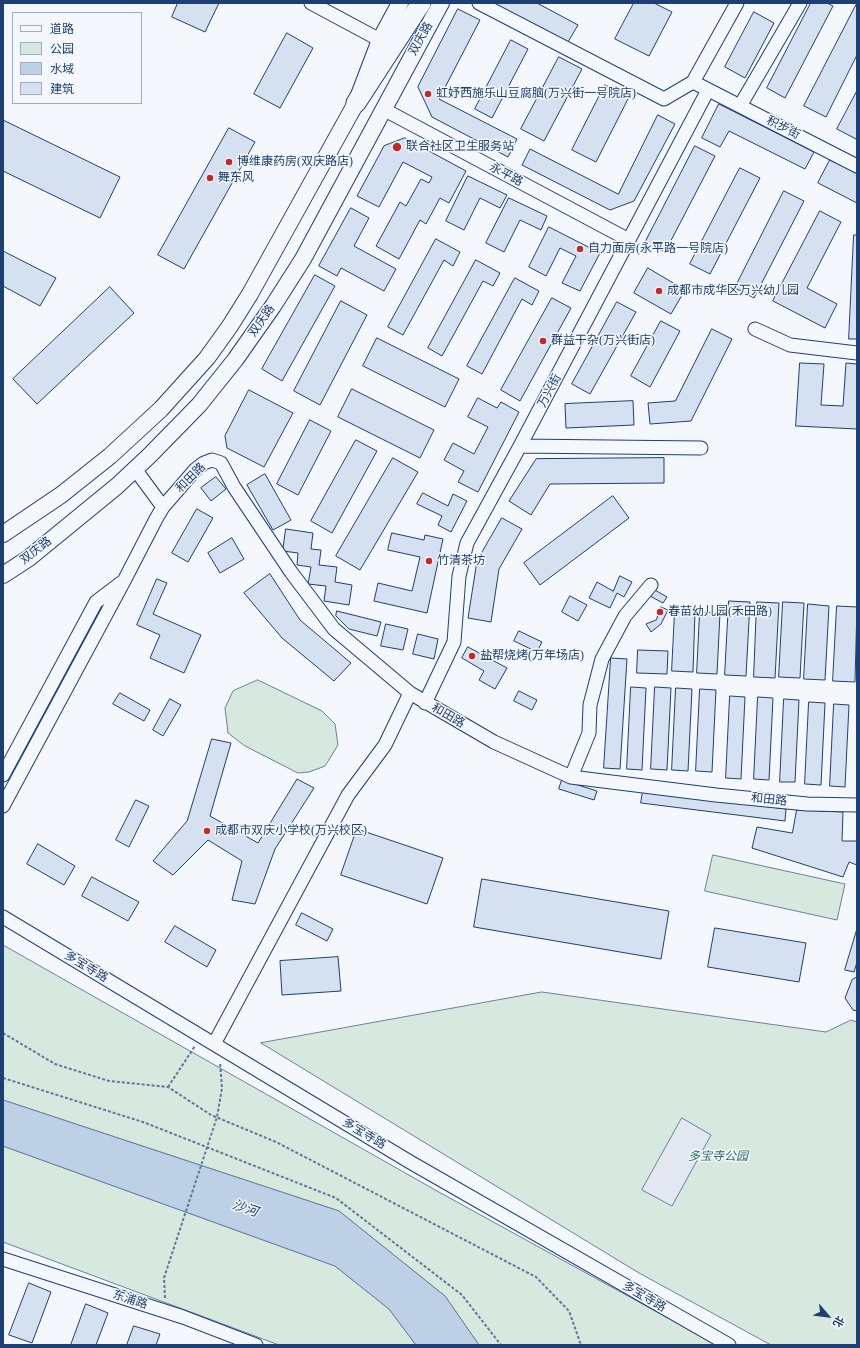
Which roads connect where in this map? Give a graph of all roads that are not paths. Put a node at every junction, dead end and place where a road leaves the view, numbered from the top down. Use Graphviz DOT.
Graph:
graph roads {
  1 [pos="311,3"];
  2 [pos="400,3"];
  3 [pos="421,3"];
  4 [pos="441,3"];
  5 [pos="479,3"];
  6 [pos="737,3"];
  7 [pos="800,3"];
  8 [pos="380,40"];
  9 [pos="693,82"];
  10 [pos="708,90"];
  11 [pos="356,103"];
  12 [pos="740,106"];
  13 [pos="383,109"];
  14 [pos="857,166"];
  15 [pos="629,240"];
  16 [pos="755,328"];
  17 [pos="857,353"];
  18 [pos="520,446"];
  19 [pos="701,448"];
  20 [pos="135,469"];
  21 [pos="163,507"];
  22 [pos="3,534"];
  23 [pos="3,575"];
  24 [pos="124,581"];
  25 [pos="651,585"];
  26 [pos="410,693"];
  27 [pos="425,703"];
  28 [pos="8,754"];
  29 [pos="3,775"];
  30 [pos="571,777"];
  31 [pos="3,806"];
  32 [pos="857,806"];
  33 [pos="3,917"];
  34 [pos="216,1045"];
  35 [pos="3,1259"];
  36 [pos="256,1345"];
  37 [pos="729,1345"];
  1 -- 8 [label="street"];
  2 -- 8 [label="main road, 双庆路"];
  3 -- 11 [label="highway"];
  4 -- 13 [label="main road, 双庆路"];
  5 -- 9 [label="street"];
  6 -- 9 [label="street"];
  7 -- 12 [label="street"];
  8 -- 11 [label="main road, 双庆路"];
  9 -- 10 [label="street, 积步街"];
  10 -- 12 [label="street, 积步街"];
  10 -- 15 [label="street, 万兴街"];
  11 -- 22 [label="main road, 双庆路"];
  12 -- 14 [label="street, 积步街"];
  13 -- 15 [label="street, 永平路"];
  13 -- 20 [label="main road, 双庆路"];
  15 -- 18 [label="street, 万兴街"];
  16 -- 17 [label="street"];
  18 -- 19 [label="street"];
  18 -- 27 [label="street, 万兴街"];
  20 -- 21 [label="street"];
  20 -- 23 [label="main road, 双庆路"];
  21 -- 24 [label="street"];
  21 -- 26 [label="street, 和田路"];
  24 -- 28 [label="street"];
  24 -- 31 [label="street"];
  25 -- 30 [label="street"];
  26 -- 27 [label="street, 和田路"];
  26 -- 34 [label="street"];
  27 -- 30 [label="street, 和田路"];
  28 -- 29 [label="street"];
  30 -- 32 [label="street, 和田路"];
  33 -- 34 [label="street, 多宝寺路"];
  34 -- 37 [label="street, 多宝寺路"];
  35 -- 36 [label="street, 东浦路"];
}
